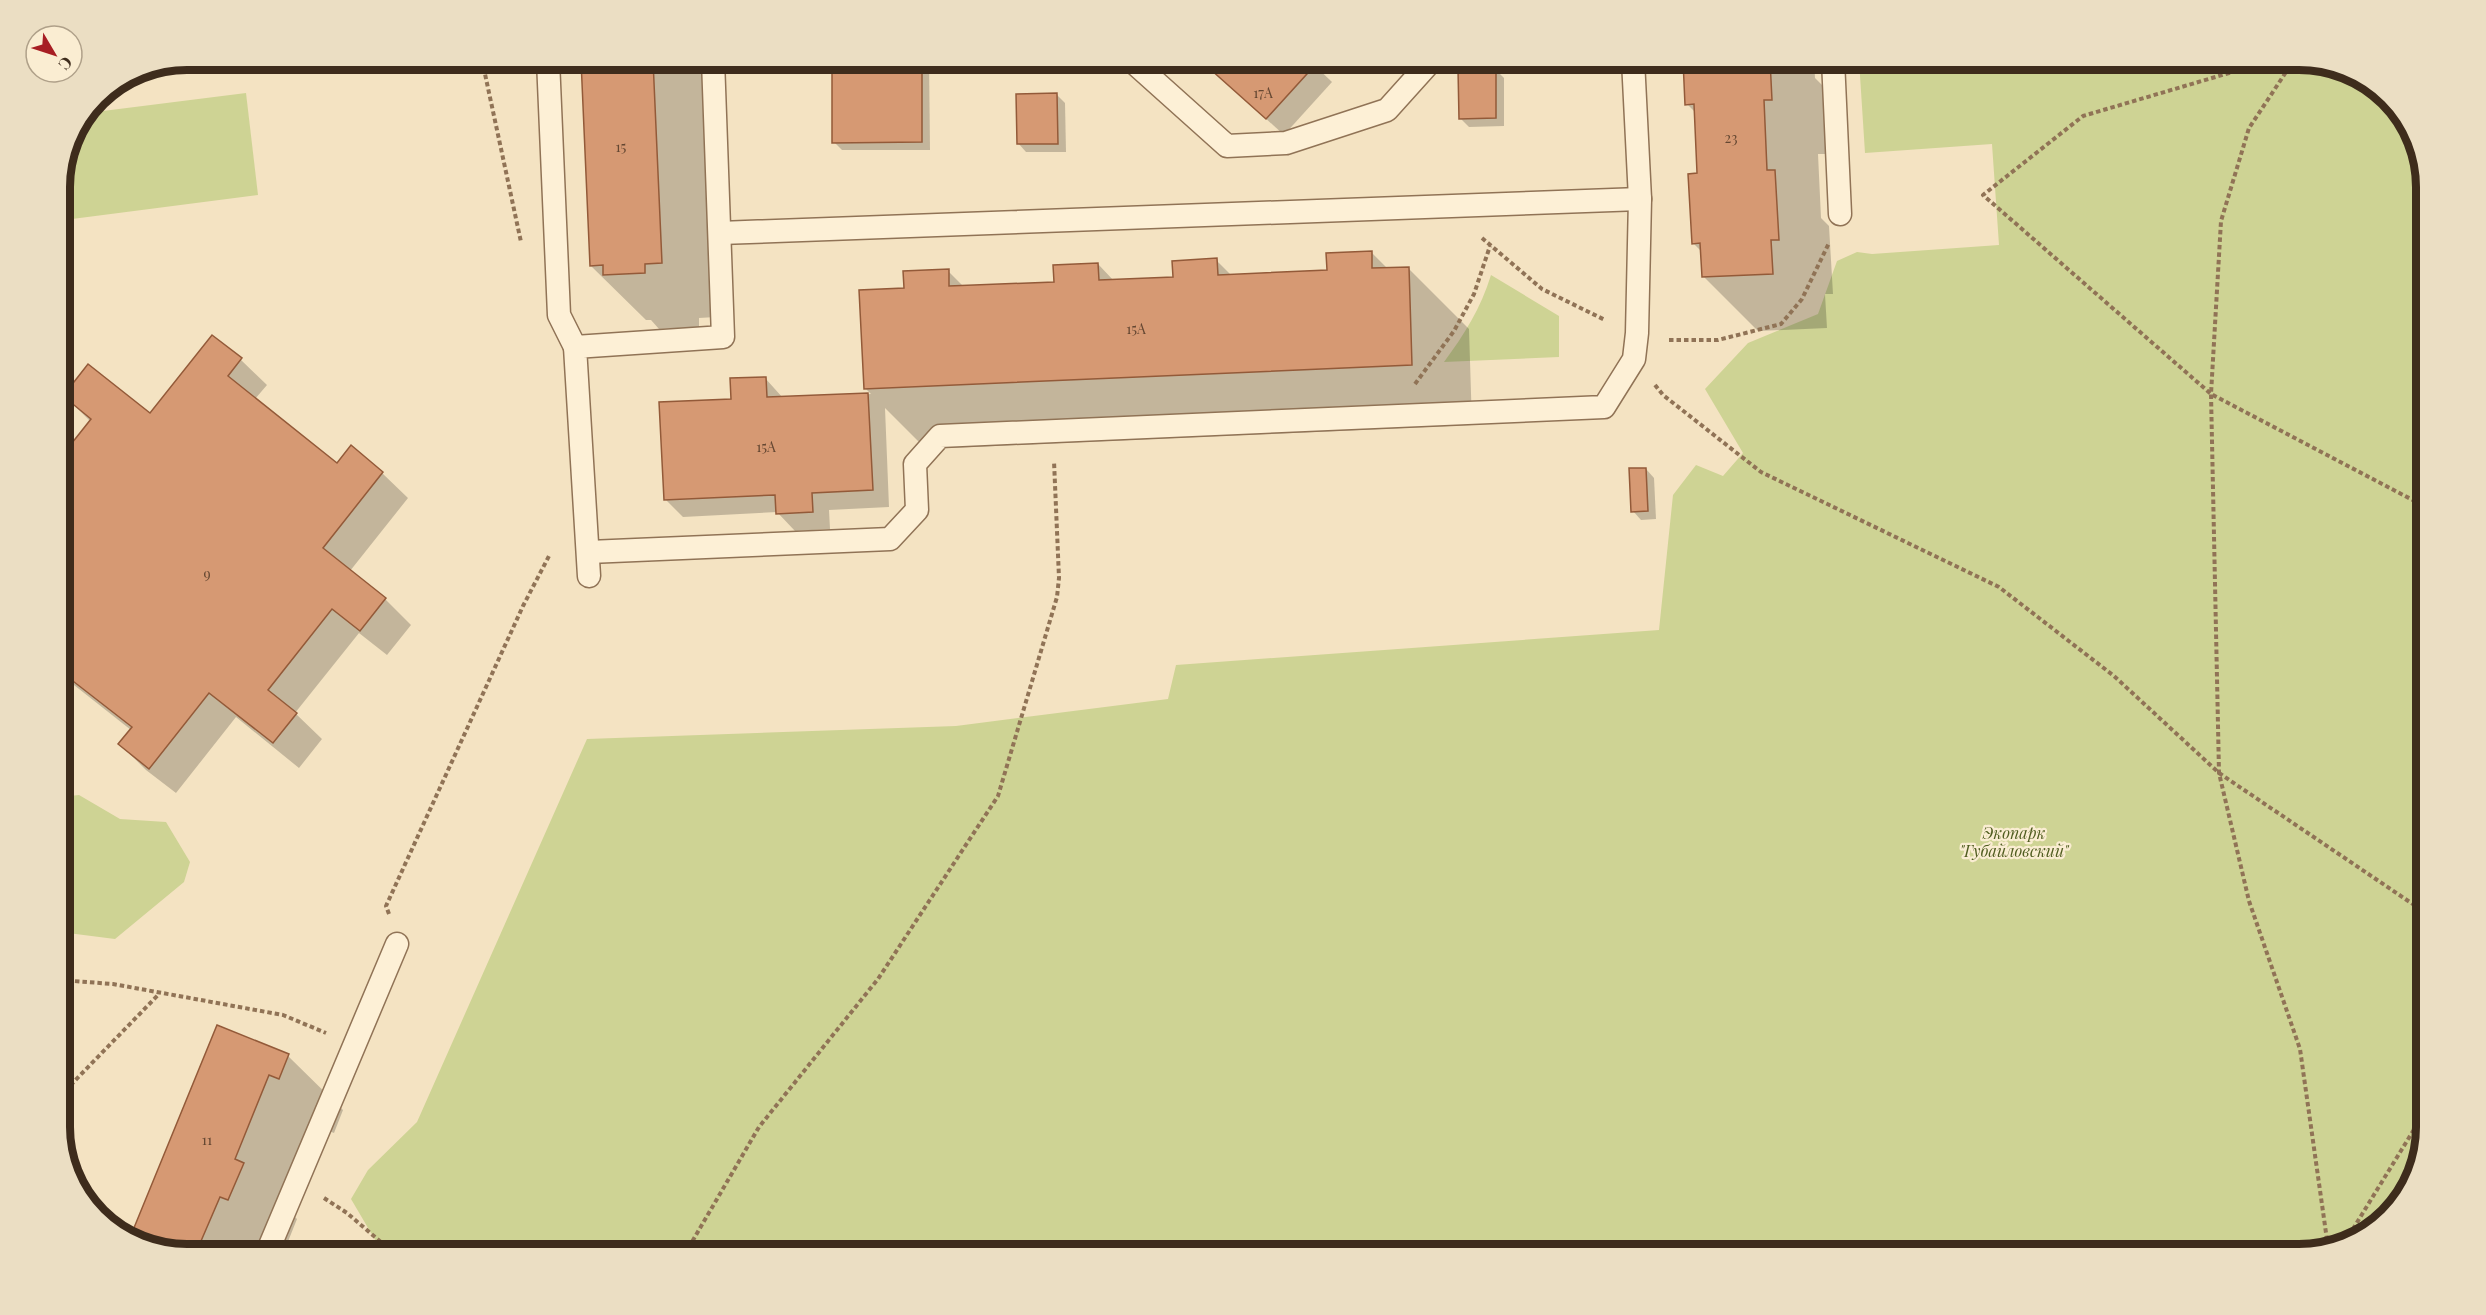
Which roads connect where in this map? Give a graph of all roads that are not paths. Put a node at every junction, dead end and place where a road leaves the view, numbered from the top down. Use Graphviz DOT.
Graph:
graph roads {
  1 [pos="548,70"];
  2 [pos="713,70"];
  3 [pos="1142,70"];
  4 [pos="1423,70"];
  5 [pos="1634,70"];
  6 [pos="1833,70"];
  7 [pos="1640,199"];
  8 [pos="1840,213"];
  9 [pos="720,234"];
  10 [pos="575,347"];
  11 [pos="589,552"];
  12 [pos="589,576"];
  13 [pos="397,944"];
  14 [pos="271,1244"];
  1 -- 10 [label="lane"];
  2 -- 9 [label="lane"];
  3 -- 4 [label="lane"];
  5 -- 7 [label="lane"];
  6 -- 8 [label="lane"];
  7 -- 9 [label="lane"];
  7 -- 11 [label="lane"];
  9 -- 10 [label="lane"];
  10 -- 11 [label="lane"];
  11 -- 12 [label="lane"];
  13 -- 14 [label="lane"];
}
